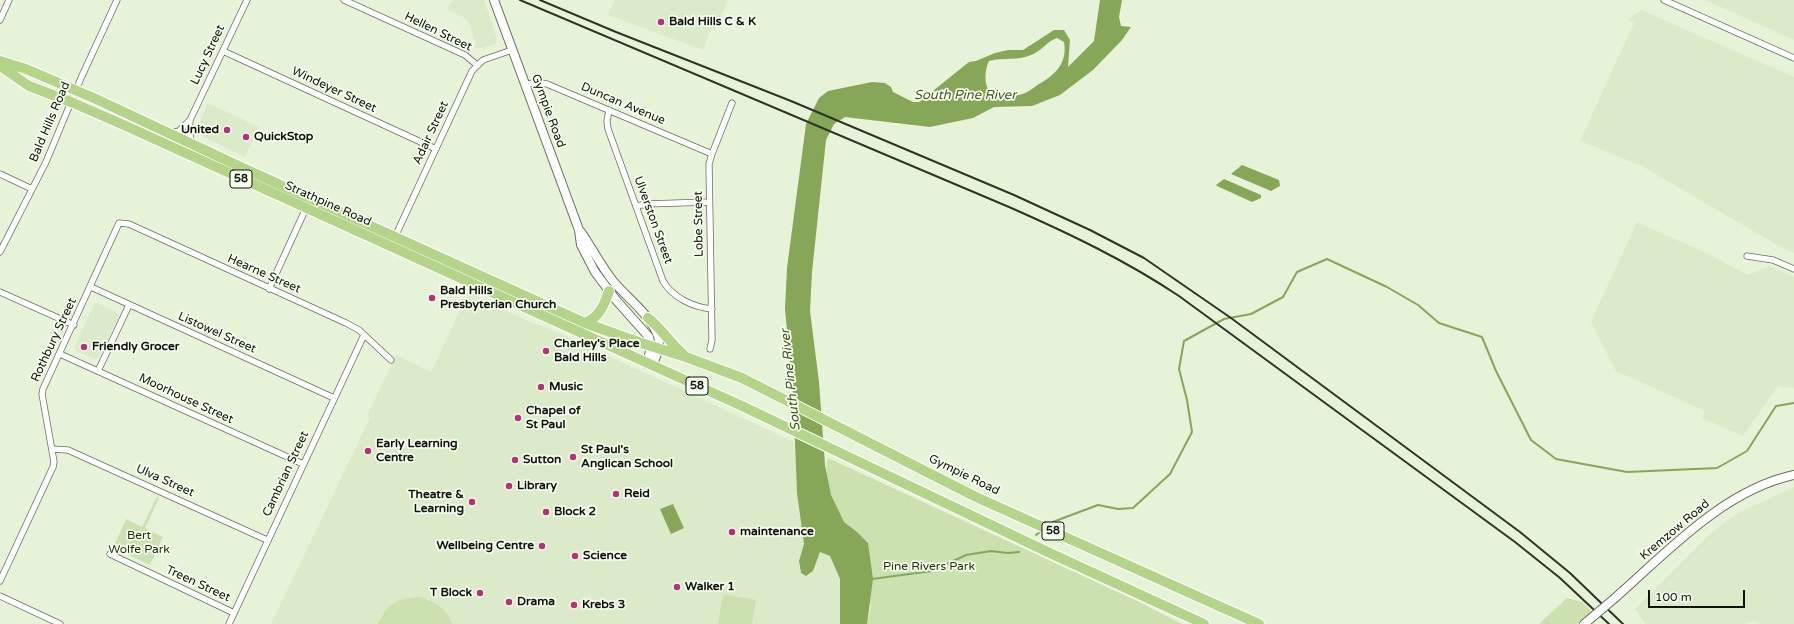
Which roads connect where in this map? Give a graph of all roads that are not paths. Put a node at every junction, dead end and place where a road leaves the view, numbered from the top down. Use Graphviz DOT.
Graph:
graph roads {
  1 [pos="9,0"];
  2 [pos="117,0"];
  3 [pos="247,0"];
  4 [pos="344,0"];
  5 [pos="494,0"];
  6 [pos="1664,0"];
  7 [pos="0,20"];
  8 [pos="512,50"];
  9 [pos="223,51"];
  10 [pos="0,55"];
  11 [pos="1794,58"];
  12 [pos="0,62"];
  13 [pos="11,64"];
  14 [pos="477,65"];
  15 [pos="0,66"];
  16 [pos="0,75"];
  17 [pos="14,76"];
  18 [pos="525,85"];
  19 [pos="76,91"];
  20 [pos="71,102"];
  21 [pos="732,103"];
  22 [pos="610,110"];
  23 [pos="190,120"];
  24 [pos="168,134"];
  25 [pos="192,144"];
  26 [pos="436,149"];
  27 [pos="712,154"];
  28 [pos="0,174"];
  29 [pos="32,189"];
  30 [pos="310,198"];
  31 [pos="709,202"];
  32 [pos="636,206"];
  33 [pos="306,208"];
  34 [pos="119,223"];
  35 [pos="579,230"];
  36 [pos="392,241"];
  37 [pos="0,252"];
  38 [pos="1747,256"];
  39 [pos="1794,269"];
  40 [pos="91,287"];
  41 [pos="269,289"];
  42 [pos="609,291"];
  43 [pos="0,292"];
  44 [pos="129,305"];
  45 [pos="712,309"];
  46 [pos="648,318"];
  47 [pos="585,323"];
  48 [pos="74,325"];
  49 [pos="364,335"];
  50 [pos="655,348"];
  51 [pos="710,349"];
  52 [pos="60,354"];
  53 [pos="686,356"];
  54 [pos="391,360"];
  55 [pos="649,365"];
  56 [pos="98,371"];
  57 [pos="334,398"];
  58 [pos="52,449"];
  59 [pos="303,464"];
  60 [pos="1794,475"];
  61 [pos="267,540"];
  62 [pos="110,554"];
  63 [pos="0,581"];
  64 [pos="0,596"];
  65 [pos="234,613"];
  66 [pos="60,624"];
  67 [pos="229,624"];
  68 [pos="1204,624"];
  69 [pos="1259,624"];
  70 [pos="1584,624"];
  1 -- 7 [label="street"];
  2 -- 19 [label="street, Bald Hills Road"];
  3 -- 9 [label="street, Lucy Street"];
  4 -- 14 [label="street, Hellen Street"];
  5 -- 8 [label="main road, Gympie Road"];
  6 -- 11 [label="street"];
  8 -- 14 [label="street"];
  8 -- 18 [label="main road, Gympie Road"];
  9 -- 23 [label="street, Lucy Street"];
  9 -- 26 [label="street, Windeyer Street"];
  10 -- 13 [label="highway"];
  12 -- 13 [label="highway, Strathpine Road / 58"];
  13 -- 19 [label="highway, Strathpine Road / 58"];
  14 -- 26 [label="street, Adair Street"];
  15 -- 17 [label="highway, Strathpine Road / 58"];
  16 -- 17 [label="highway"];
  17 -- 20 [label="highway, Strathpine Road / 58"];
  18 -- 22 [label="street, Duncan Avenue"];
  18 -- 35 [label="main road, Gympie Road"];
  19 -- 20 [label="street, Bald Hills Road"];
  19 -- 24 [label="highway, Strathpine Road / 58"];
  20 -- 29 [label="street, Bald Hills Road"];
  20 -- 33 [label="highway, Strathpine Road / 58"];
  21 -- 27 [label="street, Lobe Street"];
  22 -- 27 [label="street, Duncan Avenue"];
  22 -- 32 [label="street, Ulverston Street"];
  23 -- 24 [label="street, Lucy Street"];
  23 -- 25 [label="street, Lucy Street"];
  24 -- 25 [label="highway, Strathpine Road / 58"];
  25 -- 30 [label="highway, Strathpine Road / 58"];
  26 -- 36 [label="street, Adair Street"];
  27 -- 31 [label="street, Lobe Street"];
  28 -- 29 [label="street"];
  29 -- 37 [label="street, Bald Hills Road"];
  30 -- 33 [label="street"];
  30 -- 36 [label="highway, Strathpine Road / 58"];
  31 -- 32 [label="street"];
  31 -- 45 [label="street, Lobe Street"];
  32 -- 45 [label="street, Ulverston Street"];
  33 -- 36 [label="highway, Strathpine Road / 58"];
  33 -- 41 [label="street"];
  34 -- 40 [label="street, Rothbury Street"];
  34 -- 41 [label="street, Hearne Street"];
  35 -- 42 [label="main road, Gympie Road"];
  35 -- 46 [label="main road, Gympie Road"];
  36 -- 47 [label="highway, Strathpine Road / 58"];
  36 -- 55 [label="highway, Strathpine Road / 58"];
  38 -- 39 [label="street"];
  40 -- 44 [label="street, Listowel Street"];
  40 -- 48 [label="street, Rothbury Street"];
  41 -- 49 [label="street, Hearne Street"];
  42 -- 47 [label="highway"];
  42 -- 50 [label="main road, Gympie Road"];
  43 -- 48 [label="street"];
  44 -- 56 [label="street"];
  44 -- 57 [label="street, Listowel Street"];
  45 -- 51 [label="street, Lobe Street"];
  46 -- 50 [label="main road, Gympie Road"];
  46 -- 53 [label="highway"];
  47 -- 50 [label="highway, Strathpine Road / 58"];
  48 -- 52 [label="street, Rothbury Street"];
  49 -- 54 [label="street, Hearne Street"];
  49 -- 57 [label="street, Cambrian Street"];
  50 -- 53 [label="highway, Gympie Road / 58"];
  50 -- 55 [label="main road, Gympie Road"];
  52 -- 56 [label="street, Moorhouse Street"];
  52 -- 58 [label="street, Rothbury Street"];
  53 -- 69 [label="highway, Gympie Road / 58"];
  55 -- 68 [label="highway, 58"];
  56 -- 59 [label="street, Moorhouse Street"];
  57 -- 59 [label="street, Cambrian Street"];
  58 -- 61 [label="street, Ulva Street"];
  58 -- 63 [label="street, Rothbury Street"];
  59 -- 61 [label="street, Cambrian Street"];
  60 -- 70 [label="main road, Kremzow Road, bridge"];
  61 -- 65 [label="street, Cambrian Street"];
  62 -- 65 [label="street, Treen Street"];
  64 -- 66 [label="street"];
  65 -- 67 [label="street, Cambrian Street"];
}
